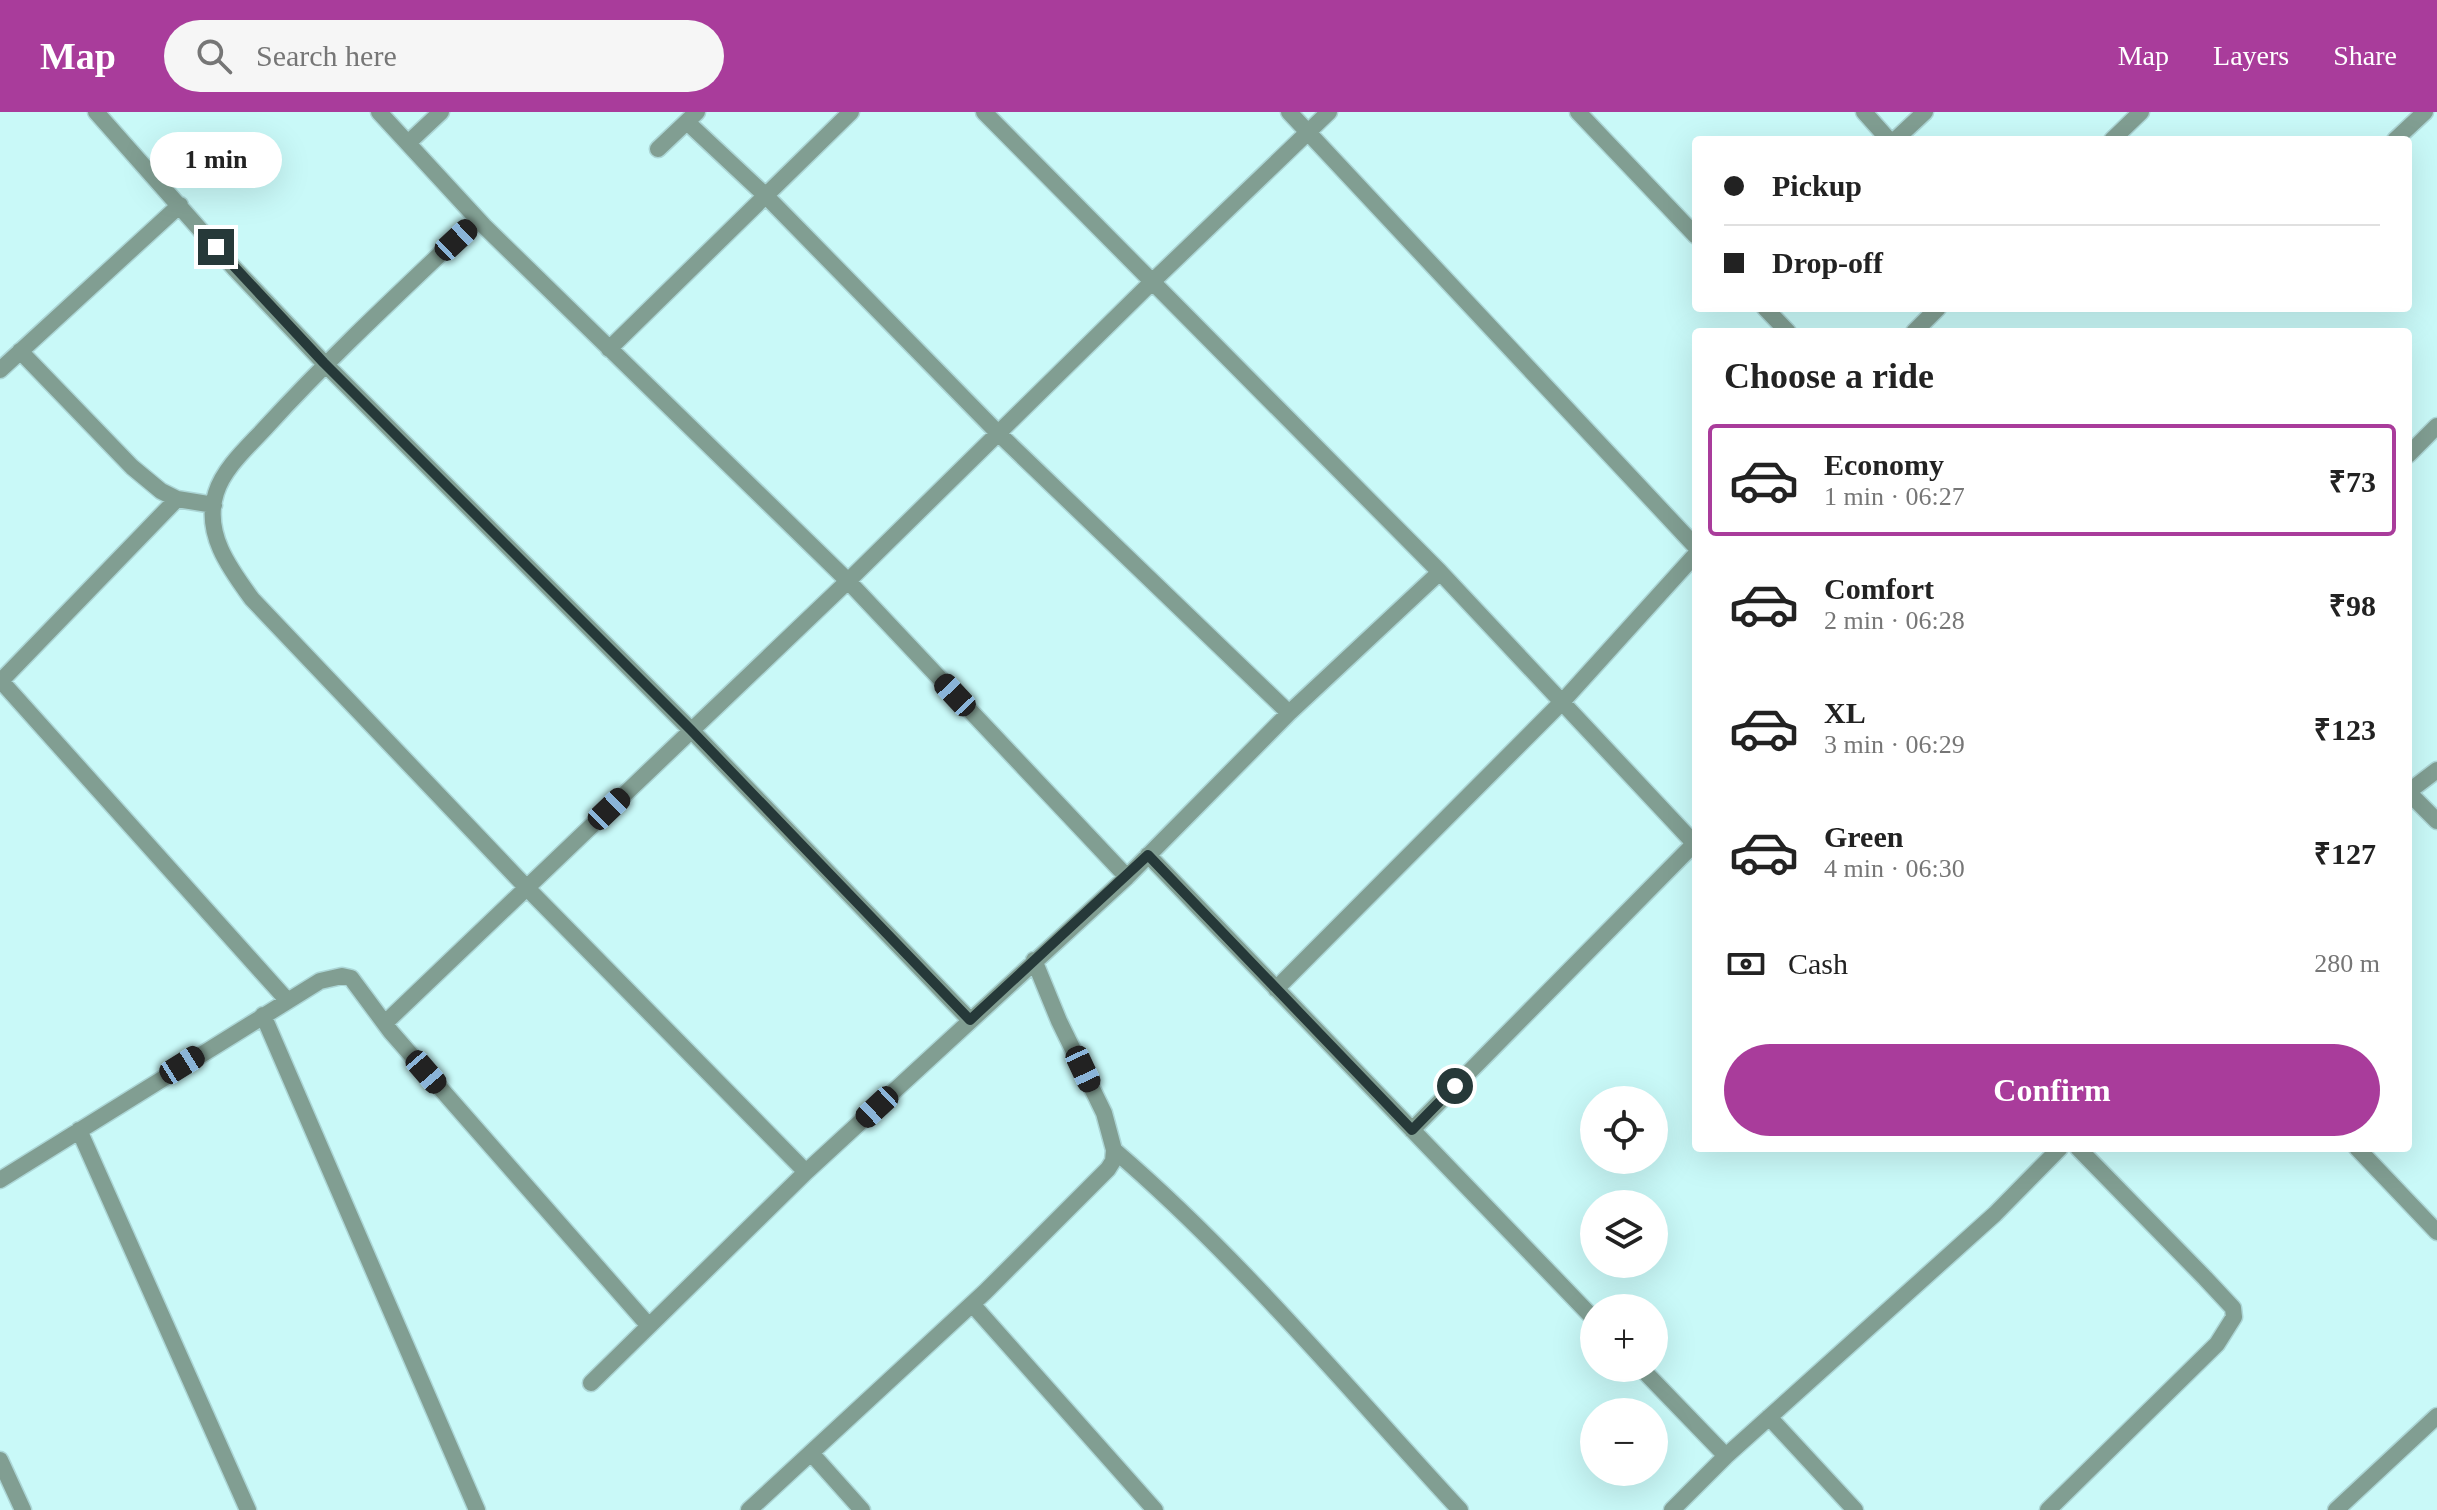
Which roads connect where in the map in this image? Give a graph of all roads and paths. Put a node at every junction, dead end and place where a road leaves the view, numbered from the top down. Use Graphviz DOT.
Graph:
graph roads {
  1 [pos="96,112"];
  2 [pos="379,112"];
  3 [pos="441,112"];
  4 [pos="851,112"];
  5 [pos="984,112"];
  6 [pos="1289,112"];
  7 [pos="1329,112"];
  8 [pos="1578,112"];
  9 [pos="1864,112"];
  10 [pos="1925,112"];
  11 [pos="2141,112"];
  12 [pos="2425,112"];
  13 [pos="692,117"];
  14 [pos="1309,133"];
  15 [pos="1885,136"];
  16 [pos="1899,136"];
  17 [pos="2116,136"];
  18 [pos="2399,136"];
  19 [pos="408,143"];
  20 [pos="658,149"];
  21 [pos="766,196"];
  22 [pos="180,205"];
  23 [pos="477,219"];
  24 [pos="1692,232"];
  25 [pos="1153,281"];
  26 [pos="1769,312"];
  27 [pos="1934,312"];
  28 [pos="1784,328"];
  29 [pos="1918,328"];
  30 [pos="609,349"];
  31 [pos="20,351"];
  32 [pos="324,363"];
  33 [pos="0,370"];
  34 [pos="2437,426"];
  35 [pos="997,432"];
  36 [pos="2412,451"];
  37 [pos="177,499"];
  38 [pos="214,505"];
  39 [pos="1692,543"];
  40 [pos="1692,558"];
  41 [pos="1440,572"];
  42 [pos="848,581"];
  43 [pos="1,682"];
  44 [pos="1563,701"];
  45 [pos="1289,713"];
  46 [pos="691,730"];
  47 [pos="2437,770"];
  48 [pos="2412,789"];
  49 [pos="2412,796"];
  50 [pos="2437,821"];
  51 [pos="1692,839"];
  52 [pos="1692,845"];
  53 [pos="1148,855"];
  54 [pos="1127,877"];
  55 [pos="526,887"];
  56 [pos="1034,960"];
  57 [pos="1276,989"];
  58 [pos="287,1000"];
  59 [pos="263,1015"];
  60 [pos="970,1020"];
  61 [pos="385,1023"];
  62 [pos="79,1130"];
  63 [pos="1412,1130"];
  64 [pos="1114,1150"];
  65 [pos="2056,1152"];
  66 [pos="2082,1152"];
  67 [pos="2361,1152"];
  68 [pos="806,1172"];
  69 [pos="0,1180"];
  70 [pos="2437,1232"];
  71 [pos="972,1304"];
  72 [pos="1580,1304"];
  73 [pos="649,1326"];
  74 [pos="1655,1382"];
  75 [pos="591,1383"];
  76 [pos="2437,1416"];
  77 [pos="1769,1417"];
  78 [pos="811,1453"];
  79 [pos="1726,1456"];
  80 [pos="0,1460"];
  81 [pos="23,1510"];
  82 [pos="248,1510"];
  83 [pos="477,1510"];
  84 [pos="749,1510"];
  85 [pos="862,1510"];
  86 [pos="1155,1510"];
  87 [pos="1460,1510"];
  88 [pos="1672,1510"];
  89 [pos="1855,1510"];
  90 [pos="2048,1510"];
  91 [pos="2336,1510"];
  1 -- 22 [label="street"];
  2 -- 19 [label="street"];
  3 -- 19 [label="street"];
  4 -- 21 [label="street"];
  5 -- 25 [label="street"];
  6 -- 14 [label="street"];
  7 -- 14 [label="street"];
  8 -- 24 [label="street"];
  9 -- 15 [label="street"];
  10 -- 16 [label="street"];
  11 -- 17 [label="street"];
  12 -- 18 [label="street"];
  13 -- 20 [label="street"];
  13 -- 21 [label="street"];
  14 -- 25 [label="street"];
  14 -- 39 [label="street"];
  19 -- 23 [label="street"];
  21 -- 30 [label="street"];
  21 -- 35 [label="street"];
  22 -- 31 [label="street"];
  22 -- 32 [label="street"];
  23 -- 30 [label="street"];
  23 -- 32 [label="street"];
  25 -- 35 [label="street"];
  25 -- 41 [label="street"];
  26 -- 28 [label="street"];
  27 -- 29 [label="street"];
  30 -- 42 [label="street"];
  31 -- 33 [label="street"];
  31 -- 37 [label="street"];
  32 -- 38 [label="street"];
  32 -- 46 [label="street"];
  34 -- 36 [label="street"];
  35 -- 42 [label="street"];
  35 -- 45 [label="street"];
  37 -- 38 [label="street"];
  37 -- 43 [label="street"];
  38 -- 55 [label="street"];
  40 -- 44 [label="street"];
  41 -- 44 [label="street"];
  41 -- 45 [label="street"];
  42 -- 46 [label="street"];
  42 -- 54 [label="street"];
  43 -- 58 [label="street"];
  44 -- 51 [label="street"];
  44 -- 57 [label="street"];
  45 -- 53 [label="street"];
  46 -- 55 [label="street"];
  46 -- 60 [label="street"];
  47 -- 48 [label="street"];
  49 -- 50 [label="street"];
  52 -- 63 [label="street"];
  53 -- 54 [label="street"];
  53 -- 57 [label="street"];
  54 -- 56 [label="street"];
  55 -- 61 [label="street"];
  55 -- 68 [label="street"];
  56 -- 60 [label="street"];
  56 -- 64 [label="street"];
  57 -- 63 [label="street"];
  58 -- 59 [label="street"];
  58 -- 61 [label="street"];
  59 -- 62 [label="street"];
  59 -- 83 [label="street"];
  60 -- 68 [label="street"];
  61 -- 73 [label="street"];
  62 -- 69 [label="street"];
  62 -- 82 [label="street"];
  63 -- 72 [label="street"];
  64 -- 71 [label="street"];
  64 -- 87 [label="street"];
  65 -- 77 [label="street"];
  66 -- 90 [label="street"];
  67 -- 70 [label="street"];
  68 -- 73 [label="street"];
  71 -- 78 [label="street"];
  71 -- 86 [label="street"];
  73 -- 75 [label="street"];
  74 -- 79 [label="street"];
  76 -- 91 [label="street"];
  77 -- 79 [label="street"];
  77 -- 89 [label="street"];
  78 -- 84 [label="street"];
  78 -- 85 [label="street"];
  79 -- 88 [label="street"];
  80 -- 81 [label="street"];
}
